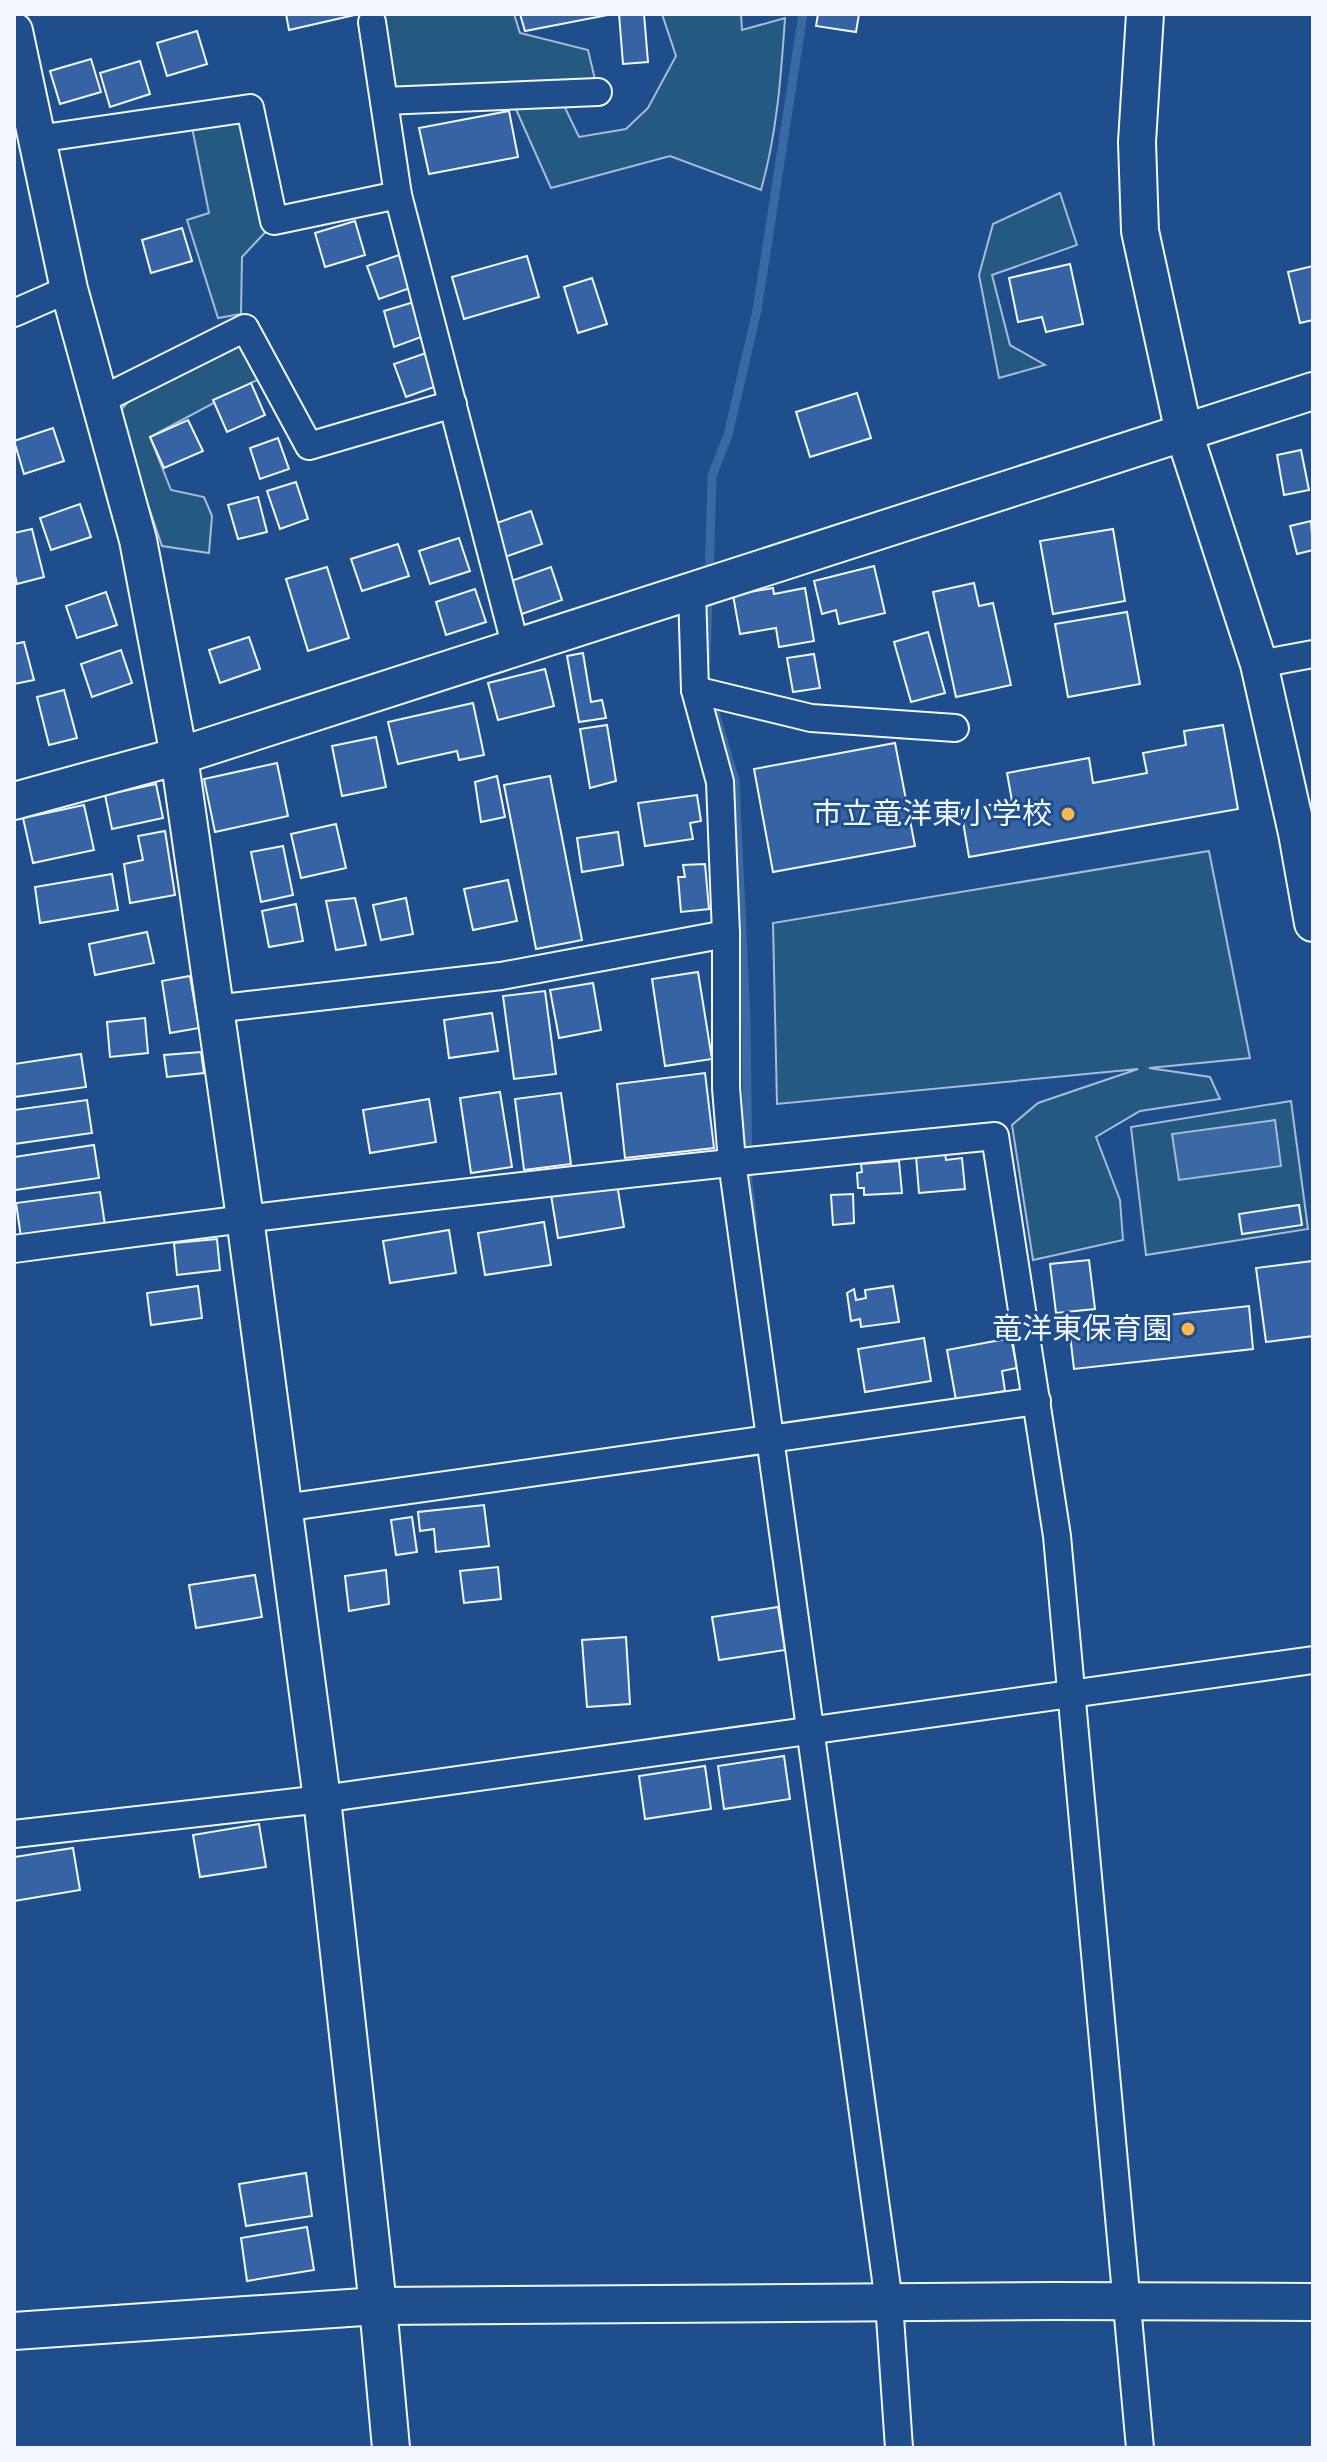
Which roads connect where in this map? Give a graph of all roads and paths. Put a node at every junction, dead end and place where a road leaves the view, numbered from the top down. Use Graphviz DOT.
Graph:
graph roads {
  1 [pos="1145,14"];
  2 [pos="372,22"];
  3 [pos="15,41"];
  4 [pos="598,92"];
  5 [pos="384,101"];
  6 [pos="37,139"];
  7 [pos="398,195"];
  8 [pos="69,289"];
  9 [pos="14,313"];
  10 [pos="1313,391"];
  11 [pos="99,401"];
  12 [pos="453,404"];
  13 [pos="1184,433"];
  14 [pos="692,591"];
  15 [pos="516,648"];
  16 [pos="1313,654"];
  17 [pos="1259,664"];
  18 [pos="695,690"];
  19 [pos="955,728"];
  20 [pos="179,756"];
  21 [pos="14,801"];
  22 [pos="1313,923"];
  23 [pos="726,934"];
  24 [pos="214,1009"];
  25 [pos="732,1162"];
  26 [pos="245,1218"];
  27 [pos="14,1249"];
  28 [pos="1037,1401"];
  29 [pos="771,1440"];
  30 [pos="283,1508"];
  31 [pos="1313,1660"];
  32 [pos="1071,1695"];
  33 [pos="812,1730"];
  34 [pos="322,1799"];
  35 [pos="14,1834"];
  36 [pos="1127,2301"];
  37 [pos="889,2302"];
  38 [pos="1313,2302"];
  39 [pos="378,2306"];
  40 [pos="14,2331"];
  41 [pos="391,2448"];
  42 [pos="899,2448"];
  43 [pos="1140,2448"];
  1 -- 13 [label="street"];
  2 -- 5 [label="street"];
  3 -- 6 [label="street"];
  4 -- 5 [label="street"];
  5 -- 7 [label="street"];
  6 -- 7 [label="street"];
  6 -- 8 [label="street"];
  7 -- 12 [label="street"];
  8 -- 9 [label="street"];
  8 -- 11 [label="street"];
  10 -- 13 [label="street"];
  11 -- 12 [label="street"];
  11 -- 20 [label="street"];
  12 -- 15 [label="street"];
  13 -- 14 [label="street"];
  13 -- 17 [label="street"];
  14 -- 15 [label="street"];
  14 -- 18 [label="street"];
  15 -- 20 [label="street"];
  16 -- 17 [label="street"];
  17 -- 22 [label="street"];
  18 -- 19 [label="street"];
  18 -- 23 [label="street"];
  20 -- 21 [label="street"];
  20 -- 24 [label="street"];
  23 -- 24 [label="street"];
  23 -- 25 [label="street"];
  24 -- 26 [label="street"];
  25 -- 26 [label="street"];
  25 -- 28 [label="street"];
  25 -- 29 [label="street"];
  26 -- 27 [label="street"];
  26 -- 30 [label="street"];
  28 -- 29 [label="street"];
  28 -- 32 [label="street"];
  29 -- 30 [label="street"];
  29 -- 33 [label="street"];
  30 -- 34 [label="street"];
  31 -- 32 [label="street"];
  32 -- 33 [label="street"];
  32 -- 36 [label="street"];
  33 -- 34 [label="street"];
  33 -- 37 [label="street"];
  34 -- 35 [label="street"];
  34 -- 39 [label="street"];
  36 -- 37 [label="street"];
  36 -- 38 [label="street"];
  36 -- 43 [label="street"];
  37 -- 39 [label="street"];
  37 -- 42 [label="street"];
  39 -- 40 [label="street"];
  39 -- 41 [label="street"];
}
